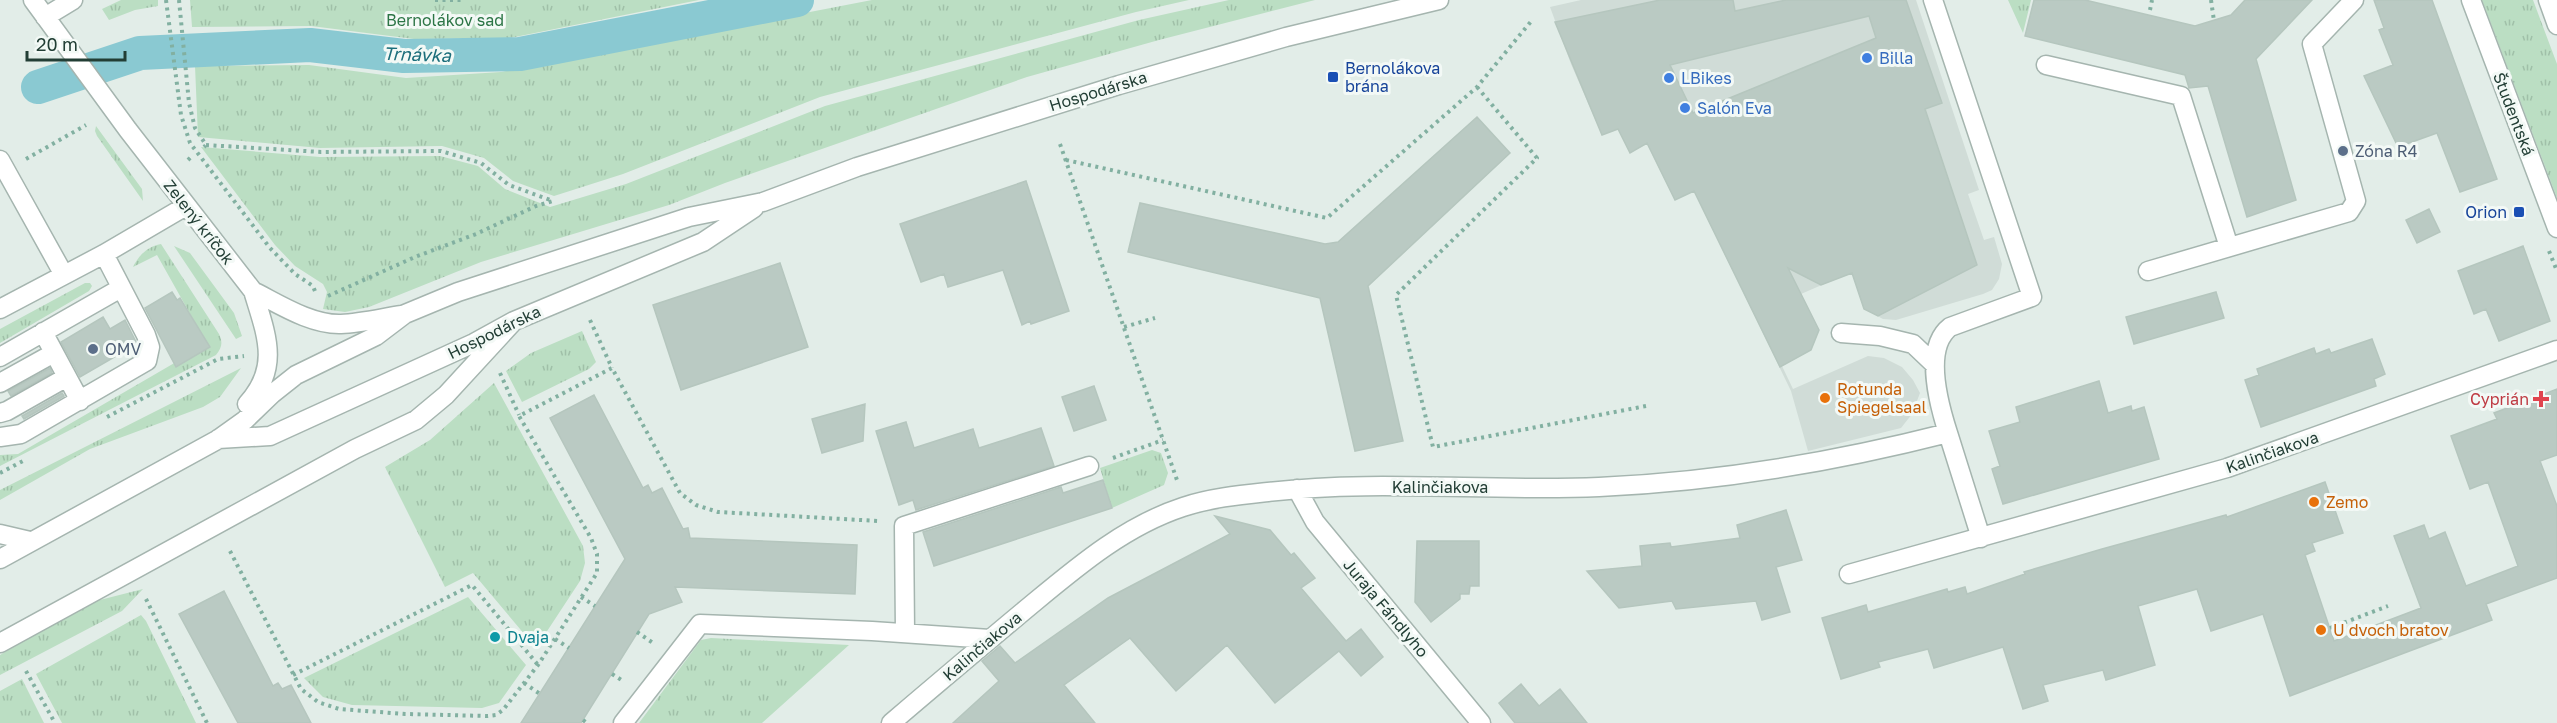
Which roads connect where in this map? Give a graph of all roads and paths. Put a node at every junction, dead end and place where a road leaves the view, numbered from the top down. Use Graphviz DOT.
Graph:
graph roads {
  1 [pos="33,0"];
  2 [pos="73,0"];
  3 [pos="166,0"];
  4 [pos="435,0"];
  5 [pos="463,0"];
  6 [pos="1439,0"];
  7 [pos="1933,0"];
  8 [pos="2152,0"];
  9 [pos="2211,0"];
  10 [pos="2354,0"];
  11 [pos="2471,0"];
  12 [pos="2548,0"];
  13 [pos="179,1"];
  14 [pos="2151,10"];
  15 [pos="45,17"];
  16 [pos="1533,19"];
  17 [pos="2214,21"];
  18 [pos="2557,26"];
  19 [pos="2046,65"];
  20 [pos="1477,87"];
  21 [pos="86,125"];
  22 [pos="1060,144"];
  23 [pos="192,156"];
  24 [pos="188,160"];
  25 [pos="1066,160"];
  26 [pos="2,169"];
  27 [pos="763,202"];
  28 [pos="186,206"];
  29 [pos="2557,228"];
  30 [pos="2229,247"];
  31 [pos="104,254"];
  32 [pos="2148,271"];
  33 [pos="64,275"];
  34 [pos="121,288"];
  35 [pos="253,291"];
  36 [pos="0,309"];
  37 [pos="405,314"];
  38 [pos="1155,318"];
  39 [pos="590,320"];
  40 [pos="514,321"];
  41 [pos="1124,327"];
  42 [pos="43,332"];
  43 [pos="1841,333"];
  44 [pos="2557,350"];
  45 [pos="54,353"];
  46 [pos="0,357"];
  47 [pos="236,357"];
  48 [pos="1934,364"];
  49 [pos="612,368"];
  50 [pos="498,370"];
  51 [pos="67,377"];
  52 [pos="0,383"];
  53 [pos="80,401"];
  54 [pos="1646,406"];
  55 [pos="0,413"];
  56 [pos="519,416"];
  57 [pos="104,419"];
  58 [pos="1948,433"];
  59 [pos="0,437"];
  60 [pos="217,440"];
  61 [pos="1163,440"];
  62 [pos="31,457"];
  63 [pos="1089,466"];
  64 [pos="0,473"];
  65 [pos="1178,483"];
  66 [pos="1297,489"];
  67 [pos="904,526"];
  68 [pos="0,534"];
  69 [pos="1982,538"];
  70 [pos="30,541"];
  71 [pos="230,551"];
  72 [pos="0,559"];
  73 [pos="1849,574"];
  74 [pos="581,597"];
  75 [pos="146,599"];
  76 [pos="595,606"];
  77 [pos="2388,606"];
  78 [pos="2330,628"];
  79 [pos="904,632"];
  80 [pos="555,639"];
  81 [pos="990,639"];
  82 [pos="0,643"];
  83 [pos="569,648"];
  84 [pos="538,665"];
  85 [pos="26,670"];
  86 [pos="293,675"];
  87 [pos="524,683"];
  88 [pos="540,694"];
  89 [pos="55,723"];
  90 [pos="207,723"];
  91 [pos="623,723"];
  92 [pos="891,723"];
  93 [pos="1481,723"];
  1 -- 15 [label="street, Zelený kríčok"];
  2 -- 15 [label="street"];
  3 -- 13 [label="path"];
  4 -- 5 [label="path"];
  6 -- 27 [label="street, Hospodárska"];
  7 -- 48 [label="street"];
  8 -- 14 [label="path"];
  9 -- 17 [label="path"];
  10 -- 30 [label="street"];
  11 -- 29 [label="street, Študentská"];
  12 -- 18 [label="street"];
  15 -- 28 [label="street, Zelený kríčok"];
  16 -- 20 [label="path"];
  19 -- 30 [label="street"];
  20 -- 25 [label="path"];
  20 -- 54 [label="path"];
  21 -- 26 [label="path"];
  22 -- 25 [label="path"];
  23 -- 24 [label="path"];
  25 -- 41 [label="path"];
  26 -- 33 [label="street"];
  27 -- 37 [label="street, Hospodárska"];
  27 -- 40 [label="street, Hospodárska"];
  28 -- 31 [label="street"];
  28 -- 35 [label="street, Zelený kríčok"];
  30 -- 32 [label="street"];
  31 -- 33 [label="street"];
  31 -- 34 [label="street"];
  33 -- 36 [label="street"];
  34 -- 42 [label="street"];
  34 -- 53 [label="street"];
  35 -- 37 [label="street, Hospodárska"];
  35 -- 60 [label="street, Zelený kríčok"];
  37 -- 60 [label="street, Hospodárska"];
  38 -- 41 [label="path"];
  39 -- 49 [label="path"];
  40 -- 60 [label="street, Hospodárska"];
  40 -- 82 [label="street"];
  41 -- 61 [label="path"];
  42 -- 45 [label="street"];
  42 -- 46 [label="street"];
  43 -- 48 [label="street"];
  44 -- 69 [label="street, Kalinčiakova"];
  45 -- 51 [label="street"];
  45 -- 52 [label="street"];
  47 -- 57 [label="path"];
  48 -- 58 [label="street"];
  49 -- 56 [label="path"];
  49 -- 67 [label="path"];
  50 -- 56 [label="path"];
  51 -- 53 [label="street"];
  51 -- 55 [label="street"];
  53 -- 59 [label="street"];
  56 -- 74 [label="path"];
  58 -- 66 [label="street, Kalinčiakova"];
  58 -- 69 [label="street"];
  60 -- 70 [label="street, Hospodárska"];
  61 -- 63 [label="path"];
  61 -- 65 [label="path"];
  62 -- 64 [label="path"];
  63 -- 67 [label="street"];
  66 -- 81 [label="street, Kalinčiakova"];
  66 -- 93 [label="street, Juraja Fándlyho"];
  67 -- 79 [label="street"];
  68 -- 70 [label="street"];
  69 -- 73 [label="street, Kalinčiakova"];
  70 -- 72 [label="street, Hospodárska"];
  71 -- 86 [label="path"];
  74 -- 76 [label="path"];
  74 -- 80 [label="path"];
  75 -- 90 [label="path"];
  77 -- 78 [label="path"];
  79 -- 81 [label="street"];
  79 -- 91 [label="street"];
  80 -- 83 [label="path"];
  80 -- 84 [label="path"];
  81 -- 92 [label="street, Kalinčiakova"];
  84 -- 86 [label="path"];
  84 -- 87 [label="path"];
  85 -- 89 [label="path"];
  86 -- 87 [label="path"];
  87 -- 88 [label="path"];
}
